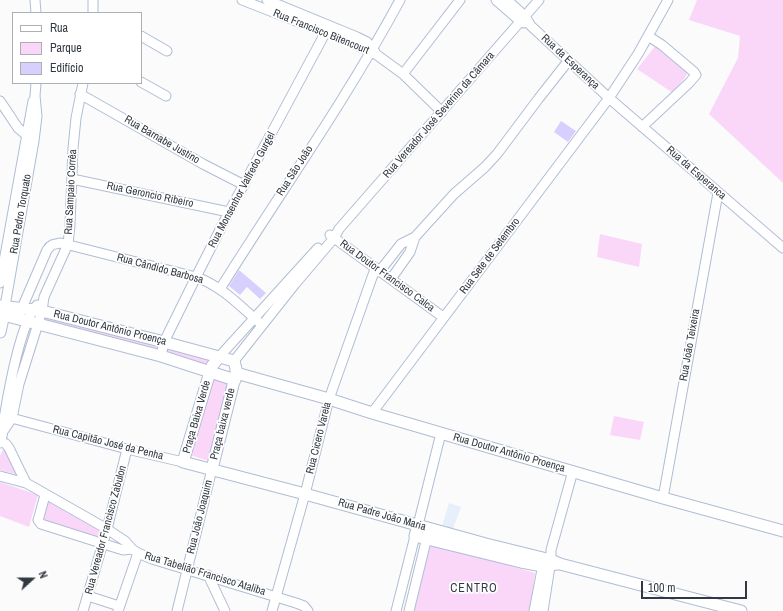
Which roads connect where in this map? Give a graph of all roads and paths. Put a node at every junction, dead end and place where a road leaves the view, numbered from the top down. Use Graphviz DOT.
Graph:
graph roads {
  1 [pos="35,0"];
  2 [pos="93,0"];
  3 [pos="242,0"];
  4 [pos="267,0"];
  5 [pos="400,0"];
  6 [pos="460,0"];
  7 [pos="496,0"];
  8 [pos="507,0"];
  9 [pos="539,0"];
  10 [pos="668,0"];
  11 [pos="36,12"];
  12 [pos="96,12"];
  13 [pos="522,19"];
  14 [pos="327,29"];
  15 [pos="648,36"];
  16 [pos="142,37"];
  17 [pos="167,51"];
  18 [pos="374,52"];
  19 [pos="569,60"];
  20 [pos="403,74"];
  21 [pos="142,83"];
  22 [pos="36,84"];
  23 [pos="83,84"];
  24 [pos="80,94"];
  25 [pos="35,96"];
  26 [pos="166,96"];
  27 [pos="609,98"];
  28 [pos="0,101"];
  29 [pos="442,112"];
  30 [pos="642,127"];
  31 [pos="26,136"];
  32 [pos="34,141"];
  33 [pos="72,179"];
  34 [pos="244,185"];
  35 [pos="718,193"];
  36 [pos="229,212"];
  37 [pos="332,237"];
  38 [pos="415,237"];
  39 [pos="68,244"];
  40 [pos="783,248"];
  41 [pos="377,270"];
  42 [pos="196,277"];
  43 [pos="391,279"];
  44 [pos="293,281"];
  45 [pos="0,283"];
  46 [pos="220,289"];
  47 [pos="32,309"];
  48 [pos="2,310"];
  49 [pos="443,317"];
  50 [pos="254,318"];
  51 [pos="33,322"];
  52 [pos="262,325"];
  53 [pos="0,332"];
  54 [pos="164,342"];
  55 [pos="161,356"];
  56 [pos="219,357"];
  57 [pos="234,362"];
  58 [pos="210,372"];
  59 [pos="235,376"];
  60 [pos="329,399"];
  61 [pos="372,413"];
  62 [pos="8,417"];
  63 [pos="441,433"];
  64 [pos="0,442"];
  65 [pos="127,449"];
  66 [pos="183,462"];
  67 [pos="212,469"];
  68 [pos="572,471"];
  69 [pos="0,476"];
  70 [pos="26,483"];
  71 [pos="305,494"];
  72 [pos="45,495"];
  73 [pos="664,498"];
  74 [pos="107,529"];
  75 [pos="783,531"];
  76 [pos="422,532"];
  77 [pos="103,544"];
  78 [pos="135,551"];
  79 [pos="409,561"];
  80 [pos="550,561"];
  81 [pos="420,565"];
  82 [pos="187,570"];
  83 [pos="208,575"];
  84 [pos="88,596"];
  85 [pos="276,596"];
  86 [pos="119,609"];
  87 [pos="83,611"];
  88 [pos="177,611"];
  89 [pos="225,611"];
  90 [pos="272,611"];
  91 [pos="308,611"];
  92 [pos="396,611"];
  93 [pos="409,611"];
  94 [pos="534,611"];
  95 [pos="543,611"];
  96 [pos="741,611"];
  1 -- 11 [label="street"];
  2 -- 12 [label="street"];
  3 -- 14 [label="street, Rua Francisco Bitencourt"];
  4 -- 14 [label="street, Rua Francisco Bitencourt"];
  5 -- 18 [label="street, Rua São João"];
  6 -- 20 [label="street"];
  7 -- 13 [label="street, Rua da Esperança"];
  8 -- 13 [label="street, Rua da Esperança"];
  9 -- 13 [label="street, Rua Vereador José Severino da Câmara"];
  10 -- 15 [label="street"];
  13 -- 19 [label="street, Rua da Esperança"];
  13 -- 29 [label="street, Rua Vereador José Severino da Câmara"];
  14 -- 18 [label="street, Rua Francisco Bitencourt"];
  14 -- 34 [label="street, Rua Monsenhor Valfredo Gurgel"];
  15 -- 27 [label="street, Rua Sete de Setembro"];
  15 -- 30 [label="street"];
  16 -- 17 [label="street"];
  18 -- 20 [label="street, Rua Francisco Bitencourt"];
  18 -- 46 [label="street, Rua São João"];
  19 -- 27 [label="street, Rua da Esperança"];
  19 -- 38 [label="street"];
  20 -- 29 [label="street, Rua Francisco Bitencourt"];
  21 -- 26 [label="street"];
  22 -- 25 [label="street, Rua Pedro Torquato"];
  23 -- 24 [label="street, Rua Sampaio Corrêa"];
  24 -- 33 [label="street, Rua Sampaio Corrêa"];
  24 -- 34 [label="street, Rua Barnabe Justino"];
  25 -- 31 [label="street, Rua Pedro Torquato"];
  25 -- 32 [label="street, Rua Pedro Torquato"];
  27 -- 30 [label="street, Rua da Esperanca"];
  27 -- 49 [label="street, Rua Sete de Setembro"];
  28 -- 31 [label="street"];
  29 -- 37 [label="street, Rua Vereador José Severino da Câmara"];
  30 -- 35 [label="street, Rua da Esperanca"];
  31 -- 32 [label="street"];
  31 -- 45 [label="street, Rua Pedro Torquato"];
  32 -- 48 [label="street, Rua Pedro Torquato"];
  33 -- 36 [label="street, Rua Geroncio Ribeiro"];
  33 -- 39 [label="street, Rua Sampaio Corrêa"];
  34 -- 36 [label="street, Rua Monsenhor Valfredo Gurgel"];
  35 -- 40 [label="street, Rua da Esperanca"];
  35 -- 73 [label="street, Rua João Teixeira"];
  36 -- 42 [label="street, Rua Monsenhor Valfredo Gurgel"];
  37 -- 41 [label="street, Rua Doutor Francisco Calca"];
  37 -- 44 [label="street, Rua Vereador José Severino da Câmara"];
  38 -- 41 [label="street, Rua Cicero Varela"];
  38 -- 43 [label="street"];
  39 -- 42 [label="street, Rua Cândido Barbosa"];
  39 -- 47 [label="street, Rua Sampaio Corrêa"];
  39 -- 47 [label="street"];
  41 -- 43 [label="street, Rua Doutor Francisco Calca"];
  41 -- 60 [label="street, Rua Cicero Varela"];
  42 -- 46 [label="street, Rua Cândido Barbosa"];
  42 -- 54 [label="street, Rua Monsenhor Valfredo Gurgel"];
  43 -- 49 [label="street, Rua Doutor Francisco Calca"];
  44 -- 50 [label="street, Rua Vereador José Severino da Câmara"];
  44 -- 52 [label="street, Rua Vereador José Severino da Câmara"];
  46 -- 50 [label="street, Rua Cândido Barbosa"];
  47 -- 48 [label="main road, Rua Doutor Antônio Proença"];
  47 -- 51 [label="street, Rua Sampaio Corrêa"];
  47 -- 54 [label="main road, Rua Doutor Antônio Proença"];
  48 -- 51 [label="main road, Rua Doutor Antônio Proença"];
  48 -- 53 [label="main road, Rua Pedro Torquato"];
  49 -- 61 [label="street, Rua Sete de Setembro"];
  50 -- 52 [label="street, Rua Cândido Barbosa"];
  50 -- 56 [label="street, Rua Vereador José Severino da Câmara"];
  51 -- 55 [label="main road, Rua Doutor Antônio Proença"];
  51 -- 62 [label="street, Rua Sampaio Corrêa"];
  52 -- 57 [label="street, Rua Vereador José Severino da Câmara"];
  54 -- 55 [label="street, Rua Monsenhor Valfredo Gurgel"];
  54 -- 56 [label="main road, Rua Doutor Antônio Proença"];
  55 -- 58 [label="main road, Rua Doutor Antônio Proença"];
  56 -- 57 [label="main road"];
  56 -- 58 [label="main road, Praça Baixa Verde"];
  57 -- 59 [label="main road, Praça Baixa Verde"];
  58 -- 59 [label="main road, Praça Baixa Verde"];
  58 -- 66 [label="main road, Praça Baixa Verde"];
  59 -- 60 [label="main road, Rua Doutor Antônio Proença"];
  59 -- 67 [label="main road, Praça baixa verde"];
  60 -- 61 [label="main road, Rua Doutor Antônio Proença"];
  60 -- 71 [label="street, Rua Cicero Varela"];
  61 -- 63 [label="main road, Rua Doutor Antônio Proença"];
  62 -- 64 [label="street, Rua Sampaio Corrêa"];
  62 -- 65 [label="street, Rua Capitão José da Penha"];
  63 -- 68 [label="main road, Rua Doutor Antônio Proença"];
  63 -- 76 [label="street"];
  64 -- 70 [label="street"];
  65 -- 66 [label="street, Rua Capitão José da Penha"];
  65 -- 74 [label="street, Rua Vereador Francisco Zabulon"];
  66 -- 67 [label="main road, Rua Capitão José da Penha"];
  67 -- 71 [label="main road, Rua Padre João Maria"];
  67 -- 82 [label="street, Rua João Joaquim"];
  68 -- 73 [label="main road, Rua Doutor Antônio Proença"];
  68 -- 80 [label="street"];
  69 -- 70 [label="street, Rua Tabelião Francisco Ataliba"];
  70 -- 72 [label="street, Rua Tabelião Francisco Ataliba"];
  71 -- 76 [label="main road, Rua Padre João Maria"];
  71 -- 85 [label="street, Rua Cicero Varela"];
  72 -- 74 [label="street, Rua Tabelião Francisco Ataliba"];
  72 -- 77 [label="street"];
  73 -- 75 [label="main road, Rua Doutor Antônio Proença"];
  74 -- 77 [label="street, Rua Vereador Francisco Zabulon"];
  74 -- 78 [label="street, Rua Tabelião Francisco Ataliba"];
  76 -- 79 [label="street"];
  76 -- 80 [label="main road, Rua Padre João Maria"];
  76 -- 81 [label="street"];
  77 -- 78 [label="street"];
  77 -- 84 [label="street, Rua Vereador Francisco Zabulon"];
  78 -- 82 [label="street, Rua Tabelião Francisco Ataliba"];
  78 -- 86 [label="street"];
  79 -- 81 [label="street"];
  79 -- 92 [label="street"];
  80 -- 94 [label="street"];
  80 -- 95 [label="street"];
  80 -- 96 [label="main road, Rua Padre João Maria"];
  81 -- 93 [label="street"];
  82 -- 83 [label="street, Rua Tabelião Francisco Ataliba"];
  82 -- 88 [label="street, Rua João Joaquim"];
  83 -- 85 [label="street, Rua Tabelião Francisco Ataliba"];
  83 -- 89 [label="street"];
  84 -- 86 [label="street"];
  84 -- 87 [label="street, Rua Vereador Francisco Zabulon"];
  85 -- 90 [label="street, Rua Cicero Varela"];
  85 -- 91 [label="street, Rua Tabelião Francisco Ataliba"];
}
